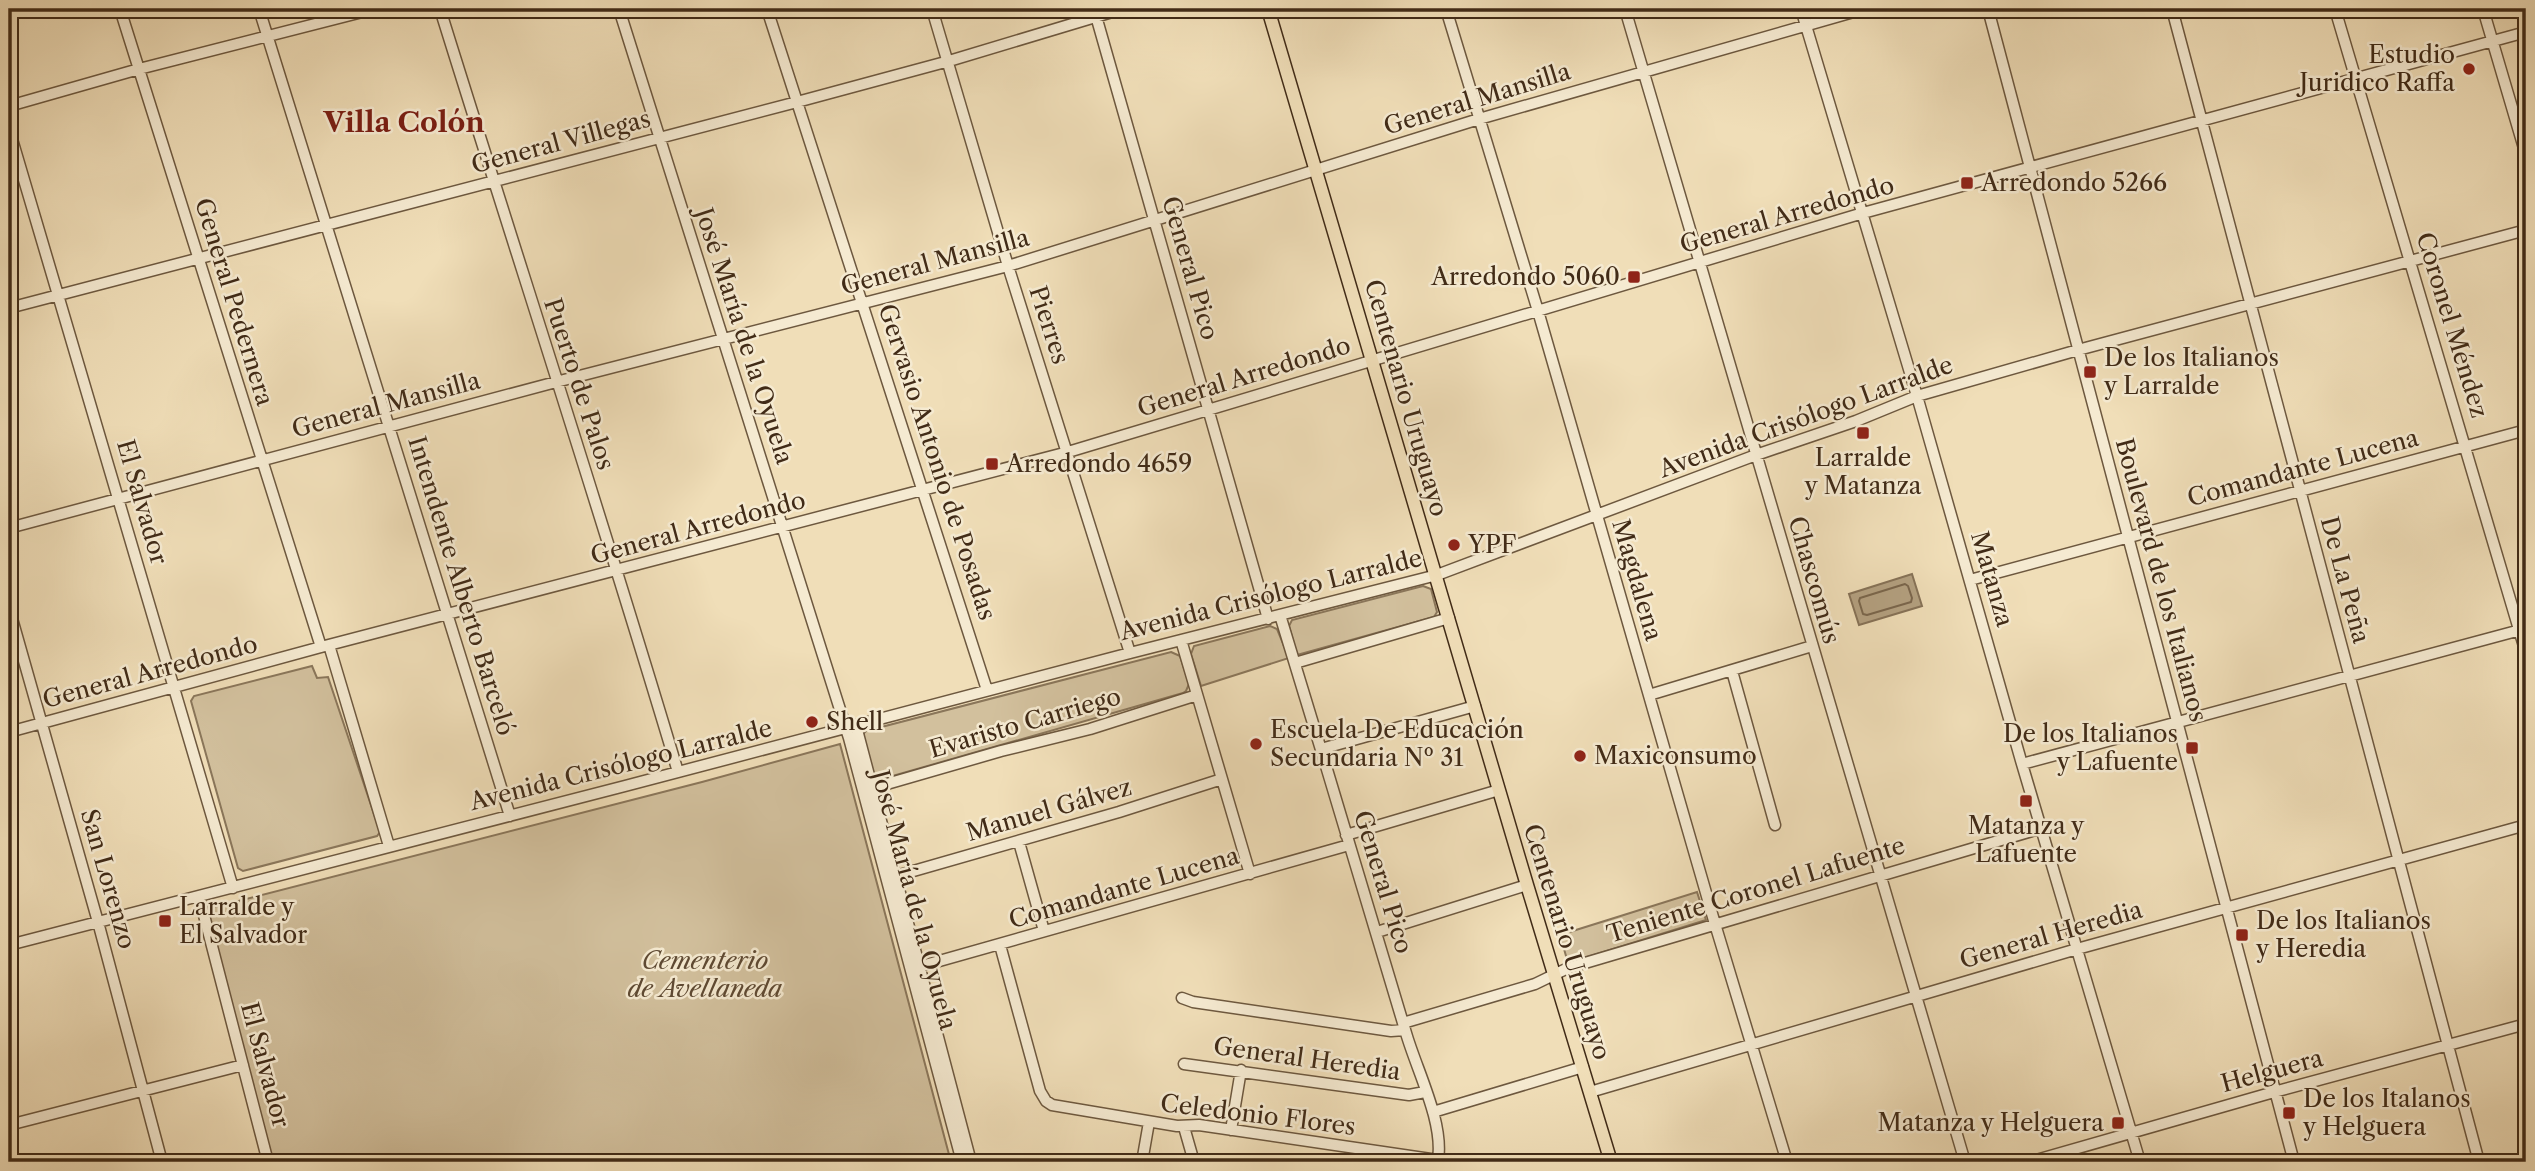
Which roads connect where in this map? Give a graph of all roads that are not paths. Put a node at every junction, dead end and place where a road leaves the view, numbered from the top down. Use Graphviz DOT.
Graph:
graph roads {
  1 [pos="120,9"];
  2 [pos="259,9"];
  3 [pos="374,9"];
  4 [pos="440,9"];
  5 [pos="619,9"];
  6 [pos="767,9"];
  7 [pos="932,9"];
  8 [pos="1122,9"];
  9 [pos="1268,9"];
  10 [pos="1446,9"];
  11 [pos="1625,9"];
  12 [pos="1801,9"];
  13 [pos="1864,9"];
  14 [pos="1988,9"];
  15 [pos="2172,9"];
  16 [pos="2335,9"];
  17 [pos="2483,9"];
  18 [pos="1095,13"];
  19 [pos="1806,24"];
  20 [pos="2526,32"];
  21 [pos="268,37"];
  22 [pos="2493,41"];
  23 [pos="949,61"];
  24 [pos="139,69"];
  25 [pos="1644,72"];
  26 [pos="2356,79"];
  27 [pos="797,102"];
  28 [pos="9,106"];
  29 [pos="1479,119"];
  30 [pos="2202,121"];
  31 [pos="9,129"];
  32 [pos="659,138"];
  33 [pos="2526,155"];
  34 [pos="2029,168"];
  35 [pos="1317,170"];
  36 [pos="493,181"];
  37 [pos="1863,213"];
  38 [pos="1155,221"];
  39 [pos="327,225"];
  40 [pos="2526,230"];
  41 [pos="199,258"];
  42 [pos="1700,262"];
  43 [pos="2412,263"];
  44 [pos="1008,267"];
  45 [pos="59,295"];
  46 [pos="864,303"];
  47 [pos="2252,304"];
  48 [pos="9,308"];
  49 [pos="1538,311"];
  50 [pos="724,338"];
  51 [pos="2078,350"];
  52 [pos="1373,359"];
  53 [pos="556,382"];
  54 [pos="1917,396"];
  55 [pos="1208,410"];
  56 [pos="390,427"];
  57 [pos="2526,429"];
  58 [pos="2466,446"];
  59 [pos="1068,452"];
  60 [pos="1756,455"];
  61 [pos="262,460"];
  62 [pos="2300,490"];
  63 [pos="924,491"];
  64 [pos="119,499"];
  65 [pos="1596,515"];
  66 [pos="783,527"];
  67 [pos="9,528"];
  68 [pos="2127,539"];
  69 [pos="618,571"];
  70 [pos="1437,575"];
  71 [pos="1970,580"];
  72 [pos="9,608"];
  73 [pos="449,616"];
  74 [pos="1274,617"];
  75 [pos="1449,618"];
  76 [pos="2523,629"];
  77 [pos="1181,640"];
  78 [pos="325,646"];
  79 [pos="1812,646"];
  80 [pos="1130,653"];
  81 [pos="2526,653"];
  82 [pos="1295,663"];
  83 [pos="1732,671"];
  84 [pos="2349,676"];
  85 [pos="174,687"];
  86 [pos="988,690"];
  87 [pos="1197,695"];
  88 [pos="1648,695"];
  89 [pos="1475,706"];
  90 [pos="43,723"];
  91 [pos="2177,723"];
  92 [pos="851,727"];
  93 [pos="9,732"];
  94 [pos="1321,750"];
  95 [pos="2022,764"];
  96 [pos="678,772"];
  97 [pos="1222,779"];
  98 [pos="867,789"];
  99 [pos="1499,790"];
  100 [pos="510,816"];
  101 [pos="1775,825"];
  102 [pos="2526,825"];
  103 [pos="2042,828"];
  104 [pos="1347,840"];
  105 [pos="1019,842"];
  106 [pos="390,846"];
  107 [pos="2399,860"];
  108 [pos="1250,874"];
  109 [pos="1880,876"];
  110 [pos="891,878"];
  111 [pos="1527,885"];
  112 [pos="233,888"];
  113 [pos="199,896"];
  114 [pos="2225,908"];
  115 [pos="98,922"];
  116 [pos="1715,924"];
  117 [pos="1044,931"];
  118 [pos="1377,932"];
  119 [pos="9,945"];
  120 [pos="1000,945"];
  121 [pos="2077,948"];
  122 [pos="915,968"];
  123 [pos="1555,974"];
  124 [pos="1916,995"];
  125 [pos="1182,998"];
  126 [pos="2526,1024"];
  127 [pos="1404,1027"];
  128 [pos="1751,1044"];
  129 [pos="2448,1046"];
  130 [pos="1184,1064"];
  131 [pos="243,1065"];
  132 [pos="1583,1067"];
  133 [pos="1241,1070"];
  134 [pos="144,1091"];
  135 [pos="1425,1092"];
  136 [pos="1590,1092"];
  137 [pos="2274,1092"];
  138 [pos="1433,1112"];
  139 [pos="1149,1122"];
  140 [pos="9,1125"];
  141 [pos="1184,1127"];
  142 [pos="1231,1130"];
  143 [pos="2131,1132"];
  144 [pos="1413,1159"];
  145 [pos="1438,1160"];
  146 [pos="162,1162"];
  147 [pos="268,1162"];
  148 [pos="962,1162"];
  149 [pos="971,1162"];
  150 [pos="1142,1162"];
  151 [pos="1194,1162"];
  152 [pos="1451,1162"];
  153 [pos="1611,1162"];
  154 [pos="1787,1162"];
  155 [pos="1965,1162"];
  156 [pos="2029,1162"];
  157 [pos="2140,1162"];
  158 [pos="2294,1162"];
  159 [pos="2479,1162"];
  1 -- 24 [label="street, General Pedernera"];
  2 -- 21 [label="street, Intendente Alberto Barceló"];
  3 -- 21 [label="street"];
  4 -- 36 [label="street, Puerto de Palos"];
  5 -- 32 [label="street, José María de la Oyuela"];
  6 -- 27 [label="street, Gervasio Antonio de Posadas"];
  7 -- 23 [label="street, Pierres"];
  8 -- 18 [label="street, General Villegas"];
  9 -- 35 [label="main road, Centenario Uruguayo"];
  10 -- 29 [label="street, Magdalena"];
  11 -- 25 [label="street, Chascomús"];
  12 -- 19 [label="street, Matanza"];
  13 -- 19 [label="street, General Mansilla"];
  14 -- 34 [label="street, Boulevard de los Italianos"];
  15 -- 30 [label="street, De La Peña"];
  16 -- 26 [label="street, Coronel Méndez"];
  17 -- 22 [label="street"];
  18 -- 23 [label="street, General Villegas"];
  18 -- 38 [label="street, General Pico"];
  19 -- 25 [label="street, General Mansilla"];
  19 -- 37 [label="street, Matanza"];
  20 -- 22 [label="street, General Arredondo"];
  21 -- 24 [label="street"];
  21 -- 39 [label="street, Intendente Alberto Barceló"];
  22 -- 26 [label="street, General Arredondo"];
  22 -- 33 [label="street"];
  23 -- 27 [label="street, General Villegas"];
  23 -- 44 [label="street, Pierres"];
  24 -- 28 [label="street"];
  24 -- 41 [label="street, General Pedernera"];
  25 -- 29 [label="street, General Mansilla"];
  25 -- 42 [label="street, Chascomús"];
  26 -- 30 [label="street, General Arredondo"];
  26 -- 43 [label="street, Coronel Méndez"];
  27 -- 32 [label="street, General Villegas"];
  27 -- 46 [label="street, Gervasio Antonio de Posadas"];
  29 -- 35 [label="street, General Mansilla"];
  29 -- 49 [label="street, Magdalena"];
  30 -- 34 [label="street, General Arredondo"];
  30 -- 47 [label="street, De La Peña"];
  31 -- 45 [label="street, El Salvador"];
  32 -- 36 [label="street, General Villegas"];
  32 -- 50 [label="street, José María de la Oyuela"];
  34 -- 37 [label="street, General Arredondo"];
  34 -- 51 [label="street, Boulevard de los Italianos"];
  35 -- 38 [label="street, General Mansilla"];
  35 -- 52 [label="main road, Centenario Uruguayo"];
  36 -- 39 [label="street, General Villegas"];
  36 -- 53 [label="street, Puerto de Palos"];
  37 -- 42 [label="street, General Arredondo"];
  37 -- 54 [label="street, Matanza"];
  38 -- 44 [label="street, General Mansilla"];
  38 -- 55 [label="street, General Pico"];
  39 -- 41 [label="street, General Villegas"];
  39 -- 56 [label="street, Intendente Alberto Barceló"];
  40 -- 43 [label="street, Avenida Crisólogo Larralde"];
  41 -- 45 [label="street, General Villegas"];
  41 -- 61 [label="street, General Pedernera"];
  42 -- 49 [label="street, General Arredondo"];
  42 -- 60 [label="street, Chascomús"];
  43 -- 47 [label="street, Avenida Crisólogo Larralde"];
  43 -- 58 [label="street, Coronel Méndez"];
  44 -- 46 [label="street, General Mansilla"];
  44 -- 59 [label="street, Pierres"];
  45 -- 48 [label="street, General Villegas"];
  45 -- 64 [label="street, El Salvador"];
  46 -- 50 [label="street, General Mansilla"];
  46 -- 63 [label="street, Gervasio Antonio de Posadas"];
  47 -- 51 [label="street, Avenida Crisólogo Larralde"];
  47 -- 62 [label="street, De La Peña"];
  49 -- 52 [label="street, General Arredondo"];
  49 -- 65 [label="street, Magdalena"];
  50 -- 53 [label="street, General Mansilla"];
  50 -- 66 [label="street, José María de la Oyuela"];
  51 -- 54 [label="street, Avenida Crisólogo Larralde"];
  51 -- 68 [label="street, Boulevard de los Italianos"];
  52 -- 55 [label="street, General Arredondo"];
  52 -- 70 [label="main road, Centenario Uruguayo"];
  53 -- 56 [label="street, General Mansilla"];
  53 -- 69 [label="street, Puerto de Palos"];
  54 -- 60 [label="street, Avenida Crisólogo Larralde"];
  54 -- 71 [label="street, Matanza"];
  55 -- 59 [label="street, General Arredondo"];
  55 -- 74 [label="street, General Pico"];
  56 -- 61 [label="street, General Mansilla"];
  56 -- 73 [label="street, Intendente Alberto Barceló"];
  57 -- 58 [label="street, Comandante Lucena"];
  58 -- 62 [label="street, Comandante Lucena"];
  58 -- 76 [label="street, Coronel Méndez"];
  59 -- 63 [label="street, General Arredondo"];
  59 -- 80 [label="street, Pierres"];
  60 -- 65 [label="street, Avenida Crisólogo Larralde"];
  60 -- 79 [label="street, Chascomús"];
  61 -- 64 [label="street, General Mansilla"];
  61 -- 78 [label="street, General Pedernera"];
  62 -- 68 [label="street, Comandante Lucena"];
  62 -- 84 [label="street, De La Peña"];
  63 -- 66 [label="street, General Arredondo"];
  63 -- 86 [label="street, Gervasio Antonio de Posadas"];
  64 -- 67 [label="street, General Mansilla"];
  64 -- 85 [label="street, El Salvador"];
  65 -- 70 [label="street, Avenida Crisólogo Larralde"];
  65 -- 88 [label="street, Magdalena"];
  66 -- 69 [label="street, General Arredondo"];
  66 -- 92 [label="street, José María de la Oyuela"];
  68 -- 71 [label="street, Comandante Lucena"];
  68 -- 91 [label="street, Boulevard de los Italianos"];
  69 -- 73 [label="street, General Arredondo"];
  69 -- 96 [label="street, Puerto de Palos"];
  70 -- 74 [label="street, Avenida Crisólogo Larralde"];
  70 -- 75 [label="main road, Centenario Uruguayo"];
  71 -- 95 [label="street, Matanza"];
  72 -- 90 [label="street, San Lorenzo"];
  73 -- 78 [label="street, General Arredondo"];
  73 -- 100 [label="street, Intendente Alberto Barceló"];
  74 -- 77 [label="street, Avenida Crisólogo Larralde"];
  74 -- 82 [label="street, General Pico"];
  75 -- 82 [label="street"];
  75 -- 89 [label="main road, Centenario Uruguayo"];
  76 -- 81 [label="street, Coronel Méndez"];
  76 -- 84 [label="street"];
  77 -- 80 [label="street, Avenida Crisólogo Larralde"];
  77 -- 87 [label="street"];
  78 -- 85 [label="street, General Arredondo"];
  78 -- 106 [label="street, General Pedernera"];
  79 -- 83 [label="street"];
  79 -- 109 [label="street, Chascomús"];
  80 -- 86 [label="street, Avenida Crisólogo Larralde"];
  82 -- 94 [label="street, General Pico"];
  83 -- 88 [label="street"];
  83 -- 101 [label="street"];
  84 -- 91 [label="street"];
  84 -- 107 [label="street, De La Peña"];
  85 -- 90 [label="street, General Arredondo"];
  85 -- 112 [label="street, El Salvador"];
  86 -- 92 [label="street, Avenida Crisólogo Larralde"];
  87 -- 97 [label="street"];
  87 -- 98 [label="street, Evaristo Carriego"];
  88 -- 116 [label="street, Magdalena"];
  89 -- 94 [label="street"];
  89 -- 99 [label="main road, Centenario Uruguayo"];
  90 -- 93 [label="street, General Arredondo"];
  90 -- 115 [label="street, San Lorenzo"];
  91 -- 95 [label="street"];
  91 -- 114 [label="street, Boulevard de los Italianos"];
  92 -- 96 [label="street, Avenida Crisólogo Larralde"];
  92 -- 98 [label="street, José María de la Oyuela"];
  94 -- 104 [label="street, General Pico"];
  95 -- 103 [label="street, Matanza"];
  96 -- 100 [label="street, Avenida Crisólogo Larralde"];
  97 -- 105 [label="street, Manuel Gálvez"];
  97 -- 108 [label="street"];
  98 -- 110 [label="street, José María de la Oyuela"];
  99 -- 104 [label="street, Comandante Lucena"];
  99 -- 111 [label="main road, Centenario Uruguayo"];
  100 -- 106 [label="street, Avenida Crisólogo Larralde"];
  102 -- 107 [label="street, General Heredia"];
  103 -- 109 [label="street, Teniente Coronel Lafuente"];
  103 -- 121 [label="street, Matanza"];
  104 -- 108 [label="street, Comandante Lucena"];
  104 -- 118 [label="street, General Pico"];
  105 -- 110 [label="street, Manuel Gálvez"];
  105 -- 117 [label="street"];
  106 -- 112 [label="street, Avenida Crisólogo Larralde"];
  107 -- 114 [label="street, General Heredia"];
  107 -- 129 [label="street, De La Peña"];
  108 -- 117 [label="street, Comandante Lucena"];
  109 -- 116 [label="street, Teniente Coronel Lafuente"];
  109 -- 124 [label="street, Chascomús"];
  110 -- 122 [label="street, José María de la Oyuela"];
  111 -- 118 [label="street"];
  111 -- 123 [label="main road, Centenario Uruguayo"];
  112 -- 113 [label="street, Avenida Crisólogo Larralde"];
  113 -- 115 [label="street, Avenida Crisólogo Larralde"];
  113 -- 131 [label="street, El Salvador"];
  114 -- 121 [label="street, General Heredia"];
  114 -- 137 [label="street, Boulevard de los Italianos"];
  115 -- 119 [label="street, Avenida Crisólogo Larralde"];
  115 -- 134 [label="street, San Lorenzo"];
  116 -- 123 [label="street, Teniente Coronel Lafuente"];
  116 -- 128 [label="street, Magdalena"];
  117 -- 120 [label="street, Comandante Lucena"];
  118 -- 127 [label="street, General Pico"];
  120 -- 122 [label="street, Comandante Lucena"];
  120 -- 139 [label="street, Celedonio Flores"];
  121 -- 124 [label="street, General Heredia"];
  121 -- 143 [label="street, Matanza"];
  122 -- 148 [label="street, José María de la Oyuela"];
  122 -- 149 [label="street, José María de la Oyuela"];
  123 -- 127 [label="street, Teniente Coronel Lafuente"];
  123 -- 132 [label="main road, Centenario Uruguayo"];
  124 -- 128 [label="street, General Heredia"];
  124 -- 155 [label="street, Chascomús"];
  125 -- 127 [label="street, Teniente Coronel Lafuente"];
  126 -- 129 [label="street, Helguera"];
  127 -- 135 [label="street, General Pico"];
  128 -- 136 [label="street, General Heredia"];
  128 -- 154 [label="street, Magdalena"];
  129 -- 137 [label="street, Helguera"];
  129 -- 159 [label="street, De La Peña"];
  130 -- 133 [label="street, General Heredia"];
  131 -- 134 [label="street"];
  131 -- 147 [label="street, El Salvador"];
  132 -- 136 [label="main road, Centenario Uruguayo"];
  132 -- 138 [label="street"];
  133 -- 135 [label="street, General Heredia"];
  133 -- 142 [label="street"];
  134 -- 140 [label="street"];
  134 -- 146 [label="street, San Lorenzo"];
  135 -- 138 [label="street, General Pico"];
  136 -- 153 [label="main road, Centenario Uruguayo"];
  137 -- 143 [label="street, Helguera"];
  137 -- 158 [label="street, Boulevard de los Italianos"];
  138 -- 145 [label="street, General Pico"];
  139 -- 141 [label="street, Celedonio Flores"];
  139 -- 150 [label="street"];
  141 -- 142 [label="street, Celedonio Flores"];
  141 -- 151 [label="street"];
  142 -- 144 [label="street, Celedonio Flores"];
  143 -- 156 [label="street, Helguera"];
  143 -- 157 [label="street, Matanza"];
  144 -- 145 [label="street, Celedonio Flores"];
  145 -- 152 [label="street, Celedonio Flores"];
}
